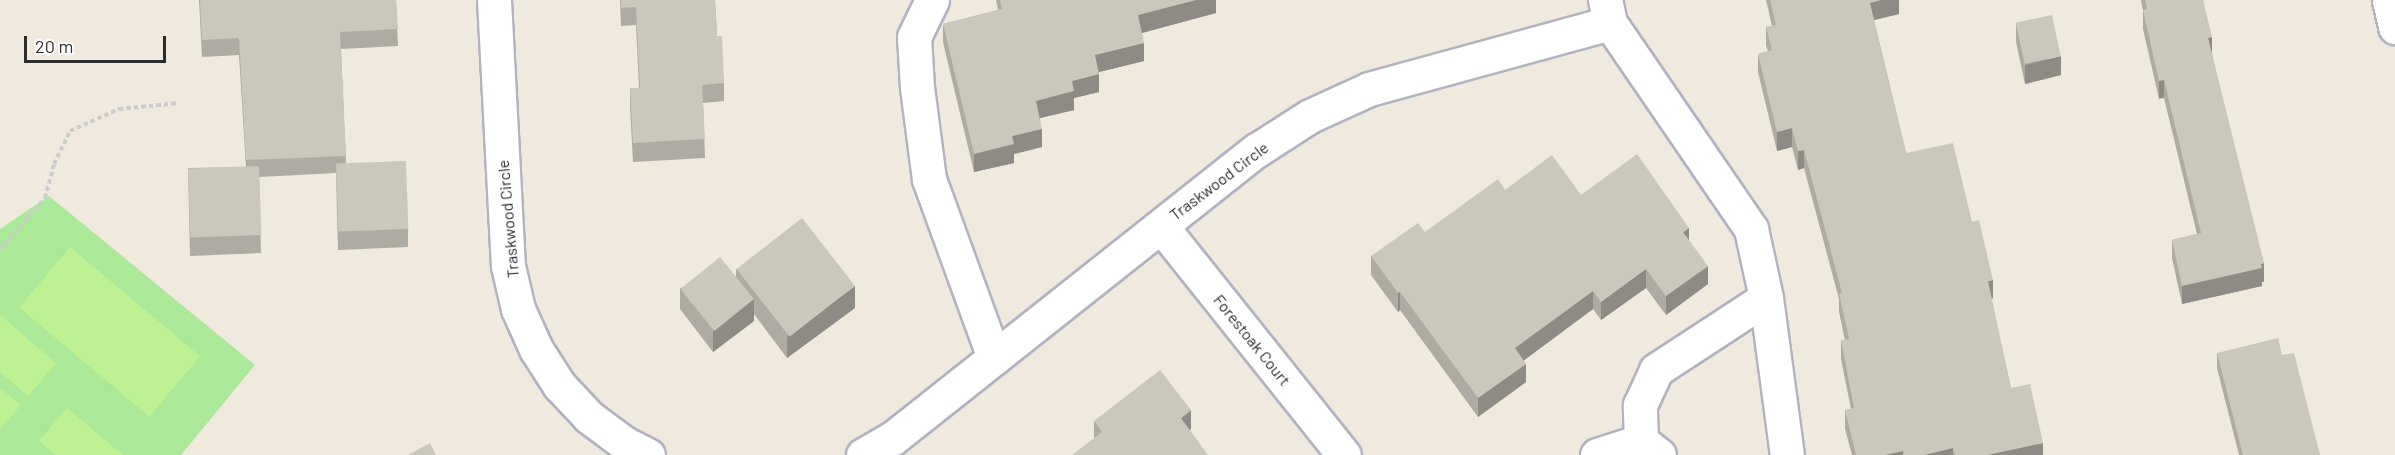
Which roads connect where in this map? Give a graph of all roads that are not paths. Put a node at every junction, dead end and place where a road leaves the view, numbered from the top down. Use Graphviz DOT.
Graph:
graph roads {
  1 [pos="494,0"];
  2 [pos="933,0"];
  3 [pos="2389,0"];
  4 [pos="1607,12"];
  5 [pos="2395,27"];
  6 [pos="1161,226"];
  7 [pos="1766,298"];
  8 [pos="994,358"];
  9 [pos="1650,448"];
  10 [pos="648,455"];
  11 [pos="863,455"];
  12 [pos="1344,455"];
  13 [pos="1597,455"];
  14 [pos="1787,455"];
  1 -- 10 [label="street, Traskwood Circle"];
  2 -- 8 [label="street"];
  3 -- 5 [label="street"];
  4 -- 6 [label="street, Traskwood Circle"];
  4 -- 7 [label="street"];
  6 -- 8 [label="street, Traskwood Circle"];
  6 -- 12 [label="street, Forestoak Court"];
  7 -- 9 [label="street"];
  7 -- 14 [label="street"];
  8 -- 11 [label="street, Traskwood Circle"];
  9 -- 13 [label="street"];
}
